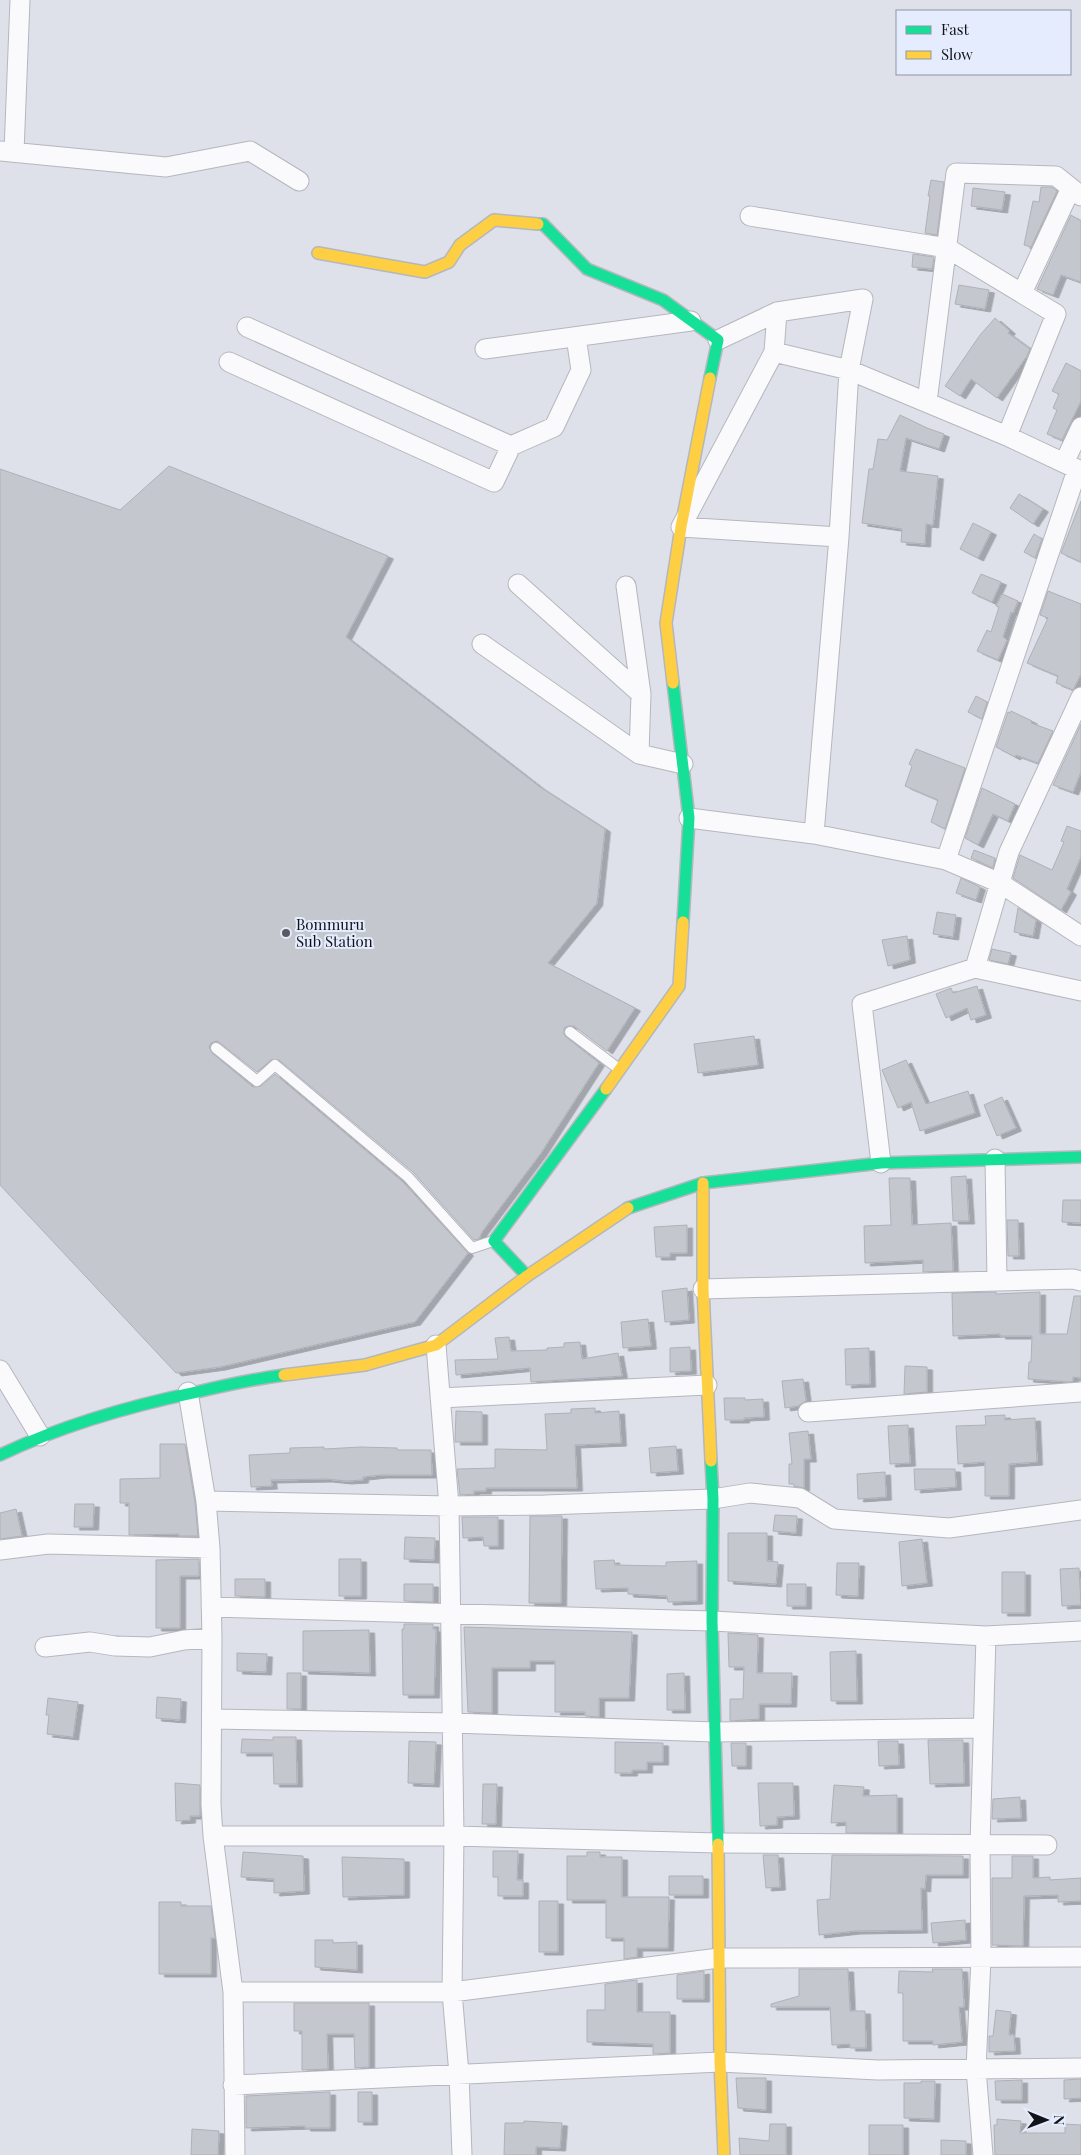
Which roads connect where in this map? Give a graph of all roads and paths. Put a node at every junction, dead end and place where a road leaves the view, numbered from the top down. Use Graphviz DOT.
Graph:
graph roads {
  1 [pos="20,0"];
  2 [pos="7,152"];
  3 [pos="299,181"];
  4 [pos="1076,192"];
  5 [pos="750,216"];
  6 [pos="947,248"];
  7 [pos="318,253"];
  8 [pos="1022,293"];
  9 [pos="777,312"];
  10 [pos="691,321"];
  11 [pos="247,327"];
  12 [pos="576,336"];
  13 [pos="718,340"];
  14 [pos="485,349"];
  15 [pos="774,352"];
  16 [pos="229,362"];
  17 [pos="849,370"];
  18 [pos="927,402"];
  19 [pos="1081,427"];
  20 [pos="1007,436"];
  21 [pos="511,446"];
  22 [pos="1074,468"];
  23 [pos="681,527"];
  24 [pos="839,537"];
  25 [pos="518,584"];
  26 [pos="626,586"];
  27 [pos="482,644"];
  28 [pos="640,694"];
  29 [pos="1081,697"];
  30 [pos="639,754"];
  31 [pos="683,764"];
  32 [pos="689,818"];
  33 [pos="814,834"];
  34 [pos="946,860"];
  35 [pos="1000,883"];
  36 [pos="1081,936"];
  37 [pos="975,968"];
  38 [pos="1081,991"];
  39 [pos="570,1032"];
  40 [pos="216,1048"];
  41 [pos="620,1070"];
  42 [pos="1081,1157"];
  43 [pos="995,1159"];
  44 [pos="881,1163"];
  45 [pos="703,1183"];
  46 [pos="494,1241"];
  47 [pos="527,1276"];
  48 [pos="997,1281"];
  49 [pos="1081,1281"];
  50 [pos="703,1289"];
  51 [pos="436,1345"];
  52 [pos="0,1370"];
  53 [pos="707,1385"];
  54 [pos="188,1392"];
  55 [pos="1081,1392"];
  56 [pos="440,1398"];
  57 [pos="808,1412"];
  58 [pos="40,1436"];
  59 [pos="0,1455"];
  60 [pos="713,1500"];
  61 [pos="206,1501"];
  62 [pos="449,1506"];
  63 [pos="1081,1510"];
  64 [pos="210,1548"];
  65 [pos="0,1550"];
  66 [pos="211,1607"];
  67 [pos="451,1614"];
  68 [pos="712,1621"];
  69 [pos="1081,1631"];
  70 [pos="986,1636"];
  71 [pos="212,1638"];
  72 [pos="45,1647"];
  73 [pos="212,1719"];
  74 [pos="453,1723"];
  75 [pos="983,1728"];
  76 [pos="715,1732"];
  77 [pos="212,1836"];
  78 [pos="454,1836"];
  79 [pos="718,1843"];
  80 [pos="980,1845"];
  81 [pos="1047,1845"];
  82 [pos="1081,1957"];
  83 [pos="719,1958"];
  84 [pos="981,1958"];
  85 [pos="233,1992"];
  86 [pos="452,1992"];
  87 [pos="720,2062"];
  88 [pos="1081,2068"];
  89 [pos="976,2069"];
  90 [pos="459,2074"];
  91 [pos="233,2085"];
  92 [pos="235,2155"];
  93 [pos="462,2155"];
  94 [pos="724,2155"];
  95 [pos="983,2155"];
  1 -- 2 [label="street"];
  2 -- 3 [label="street"];
  4 -- 6 [label="street"];
  4 -- 8 [label="street"];
  5 -- 6 [label="street"];
  6 -- 8 [label="street"];
  6 -- 18 [label="street"];
  7 -- 10 [label="street"];
  8 -- 20 [label="street"];
  9 -- 13 [label="street"];
  9 -- 15 [label="street"];
  9 -- 17 [label="street"];
  10 -- 12 [label="street"];
  10 -- 13 [label="street"];
  11 -- 21 [label="street"];
  12 -- 14 [label="street"];
  12 -- 21 [label="street"];
  13 -- 23 [label="street"];
  15 -- 17 [label="street"];
  15 -- 23 [label="street"];
  16 -- 21 [label="street"];
  17 -- 18 [label="street"];
  17 -- 24 [label="street"];
  18 -- 20 [label="street"];
  19 -- 22 [label="street"];
  20 -- 22 [label="street"];
  22 -- 34 [label="street"];
  23 -- 24 [label="street"];
  23 -- 31 [label="street"];
  24 -- 33 [label="street"];
  25 -- 28 [label="street"];
  26 -- 28 [label="street"];
  27 -- 30 [label="street"];
  28 -- 30 [label="street"];
  29 -- 35 [label="street"];
  30 -- 31 [label="street"];
  31 -- 32 [label="street"];
  32 -- 33 [label="street"];
  32 -- 41 [label="street"];
  33 -- 34 [label="street"];
  34 -- 35 [label="street"];
  35 -- 36 [label="street"];
  35 -- 37 [label="street"];
  37 -- 38 [label="street"];
  37 -- 44 [label="street"];
  39 -- 41 [label="lane"];
  40 -- 46 [label="lane"];
  41 -- 46 [label="street"];
  42 -- 43 [label="street"];
  43 -- 44 [label="street"];
  43 -- 48 [label="street"];
  44 -- 45 [label="street"];
  45 -- 47 [label="street"];
  45 -- 50 [label="street"];
  46 -- 47 [label="street"];
  47 -- 51 [label="street"];
  48 -- 49 [label="street"];
  48 -- 50 [label="street"];
  50 -- 53 [label="street"];
  51 -- 54 [label="street"];
  51 -- 56 [label="street"];
  52 -- 58 [label="street"];
  53 -- 56 [label="street"];
  53 -- 60 [label="street"];
  54 -- 58 [label="street"];
  54 -- 61 [label="street"];
  55 -- 57 [label="street"];
  56 -- 62 [label="street"];
  58 -- 59 [label="street"];
  60 -- 62 [label="street"];
  60 -- 63 [label="street"];
  60 -- 68 [label="street"];
  61 -- 62 [label="street"];
  61 -- 64 [label="street"];
  62 -- 67 [label="street"];
  64 -- 65 [label="street"];
  64 -- 66 [label="street"];
  66 -- 67 [label="street"];
  66 -- 71 [label="street"];
  67 -- 68 [label="street"];
  67 -- 74 [label="street"];
  68 -- 70 [label="street"];
  68 -- 76 [label="street"];
  69 -- 70 [label="street"];
  70 -- 75 [label="street"];
  71 -- 72 [label="street"];
  71 -- 73 [label="street"];
  73 -- 74 [label="street"];
  73 -- 77 [label="street"];
  74 -- 76 [label="street"];
  74 -- 78 [label="street"];
  75 -- 76 [label="street"];
  75 -- 80 [label="street"];
  76 -- 79 [label="street"];
  77 -- 78 [label="street"];
  77 -- 85 [label="street"];
  78 -- 79 [label="street"];
  78 -- 86 [label="street"];
  79 -- 80 [label="street"];
  79 -- 83 [label="street"];
  80 -- 81 [label="street"];
  80 -- 84 [label="street"];
  82 -- 84 [label="street"];
  83 -- 84 [label="street"];
  83 -- 86 [label="street"];
  83 -- 87 [label="street"];
  84 -- 89 [label="street"];
  85 -- 86 [label="street"];
  85 -- 91 [label="street"];
  86 -- 90 [label="street"];
  87 -- 89 [label="street"];
  87 -- 90 [label="street"];
  87 -- 94 [label="street"];
  88 -- 89 [label="street"];
  89 -- 95 [label="street"];
  90 -- 91 [label="street"];
  90 -- 93 [label="street"];
  91 -- 92 [label="street"];
}
